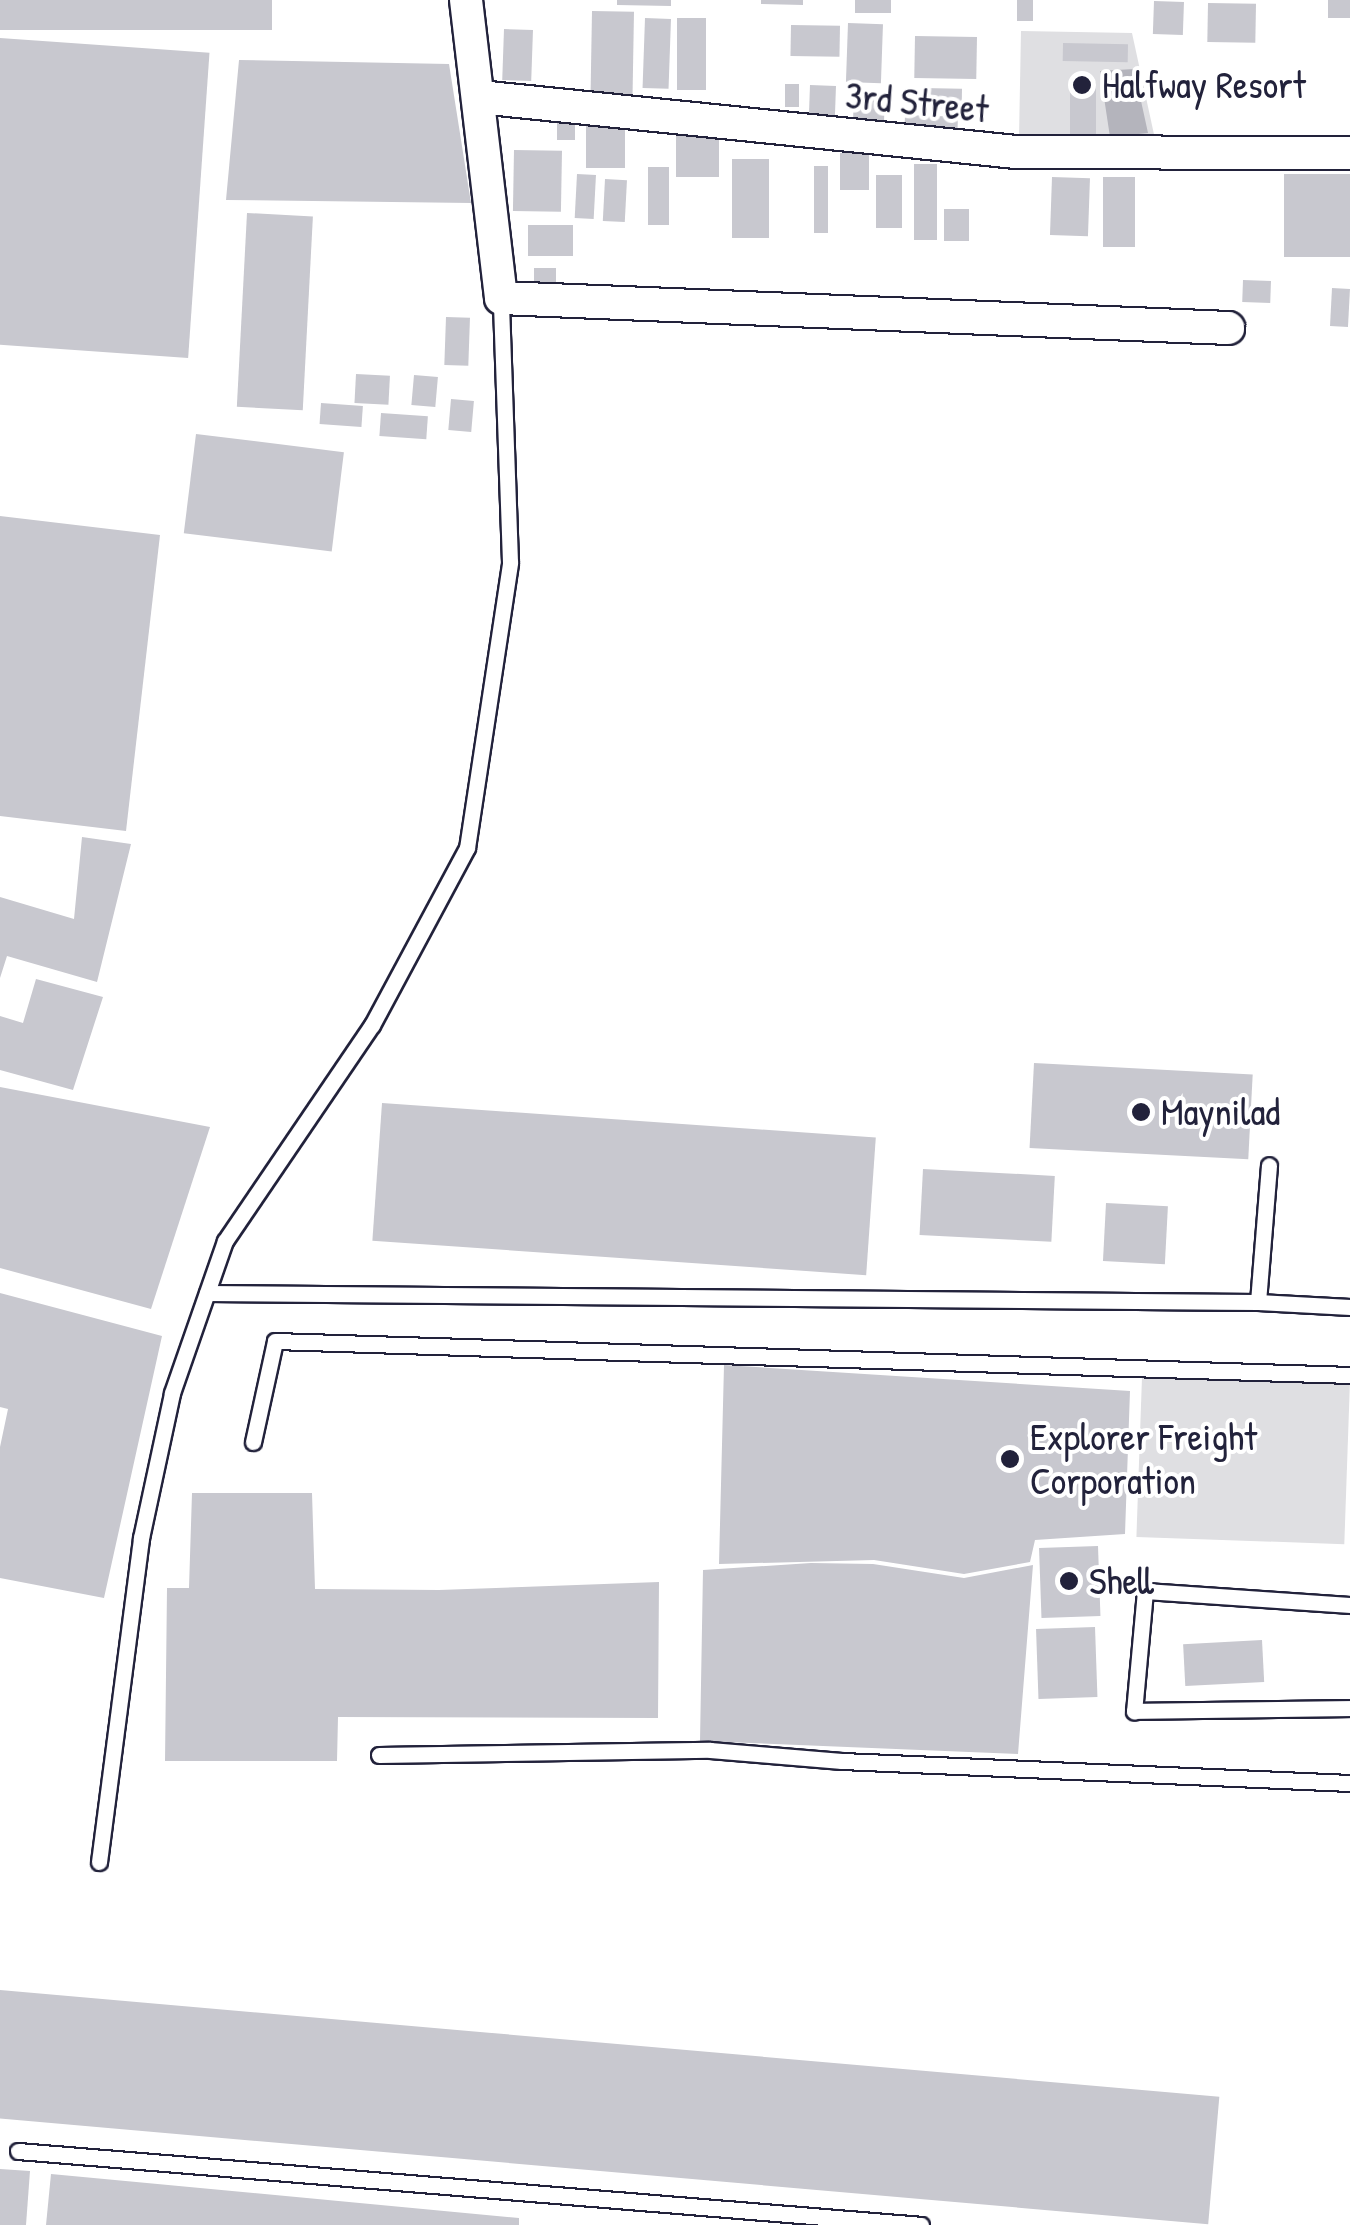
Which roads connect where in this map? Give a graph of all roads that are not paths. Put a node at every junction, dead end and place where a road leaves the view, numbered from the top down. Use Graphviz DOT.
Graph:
graph roads {
  1 [pos="466,0"];
  2 [pos="478,98"];
  3 [pos="1350,154"];
  4 [pos="501,298"];
  5 [pos="1228,328"];
  6 [pos="1269,1165"];
  7 [pos="206,1293"];
  8 [pos="1258,1302"];
  9 [pos="1350,1308"];
  10 [pos="1350,1375"];
  11 [pos="253,1442"];
  12 [pos="1350,1605"];
  13 [pos="1350,1708"];
  14 [pos="379,1755"];
  15 [pos="1350,1783"];
  16 [pos="100,1862"];
  17 [pos="18,2151"];
  18 [pos="921,2225"];
  1 -- 2 [label="street"];
  2 -- 3 [label="street, 3rd Street"];
  2 -- 4 [label="street"];
  4 -- 5 [label="street"];
  4 -- 7 [label="lane"];
  6 -- 8 [label="lane"];
  7 -- 8 [label="lane"];
  7 -- 16 [label="lane"];
  8 -- 9 [label="lane"];
  10 -- 11 [label="lane"];
  12 -- 13 [label="lane"];
  14 -- 15 [label="lane"];
  17 -- 18 [label="lane"];
}
